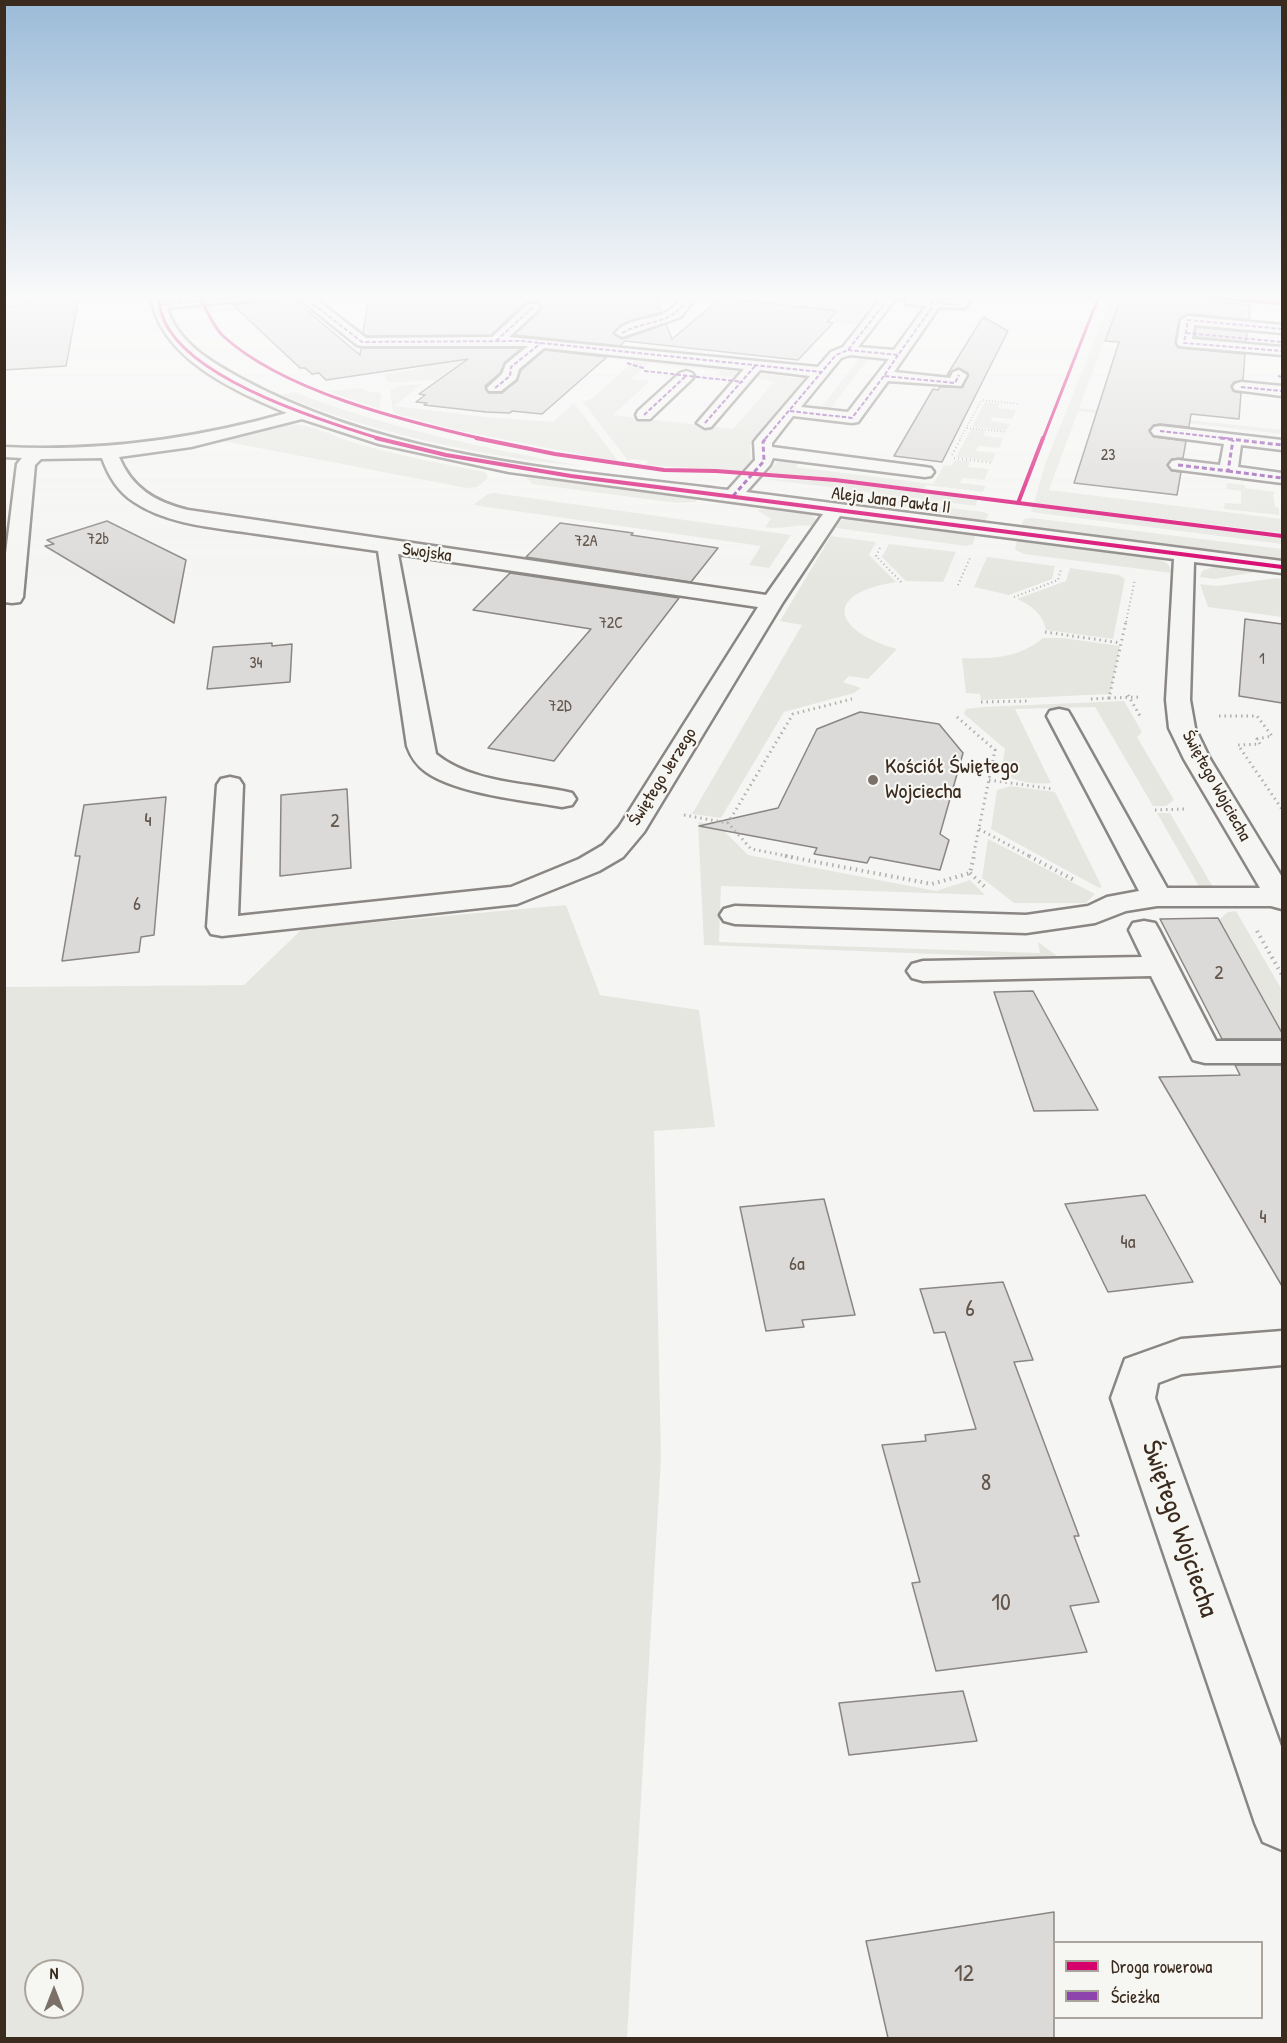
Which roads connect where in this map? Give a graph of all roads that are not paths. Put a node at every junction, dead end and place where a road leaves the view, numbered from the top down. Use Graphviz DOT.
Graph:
graph roads {
  1 [pos="252,391"];
  2 [pos="669,391"];
  3 [pos="734,391"];
  4 [pos="806,391"];
  5 [pos="872,391"];
  6 [pos="790,411"];
  7 [pos="301,414"];
  8 [pos="644,415"];
  9 [pos="705,423"];
  10 [pos="1160,431"];
  11 [pos="1233,440"];
  12 [pos="1282,445"];
  13 [pos="763,451"];
  14 [pos="4,452"];
  15 [pos="109,454"];
  16 [pos="35,455"];
  17 [pos="494,463"];
  18 [pos="1178,465"];
  19 [pos="926,471"];
  20 [pos="1228,471"];
  21 [pos="1282,478"];
  22 [pos="532,489"];
  23 [pos="733,496"];
  24 [pos="772,501"];
  25 [pos="683,509"];
  26 [pos="835,510"];
  27 [pos="387,548"];
  28 [pos="1185,555"];
  29 [pos="1282,567"];
  30 [pos="12,597"];
  31 [pos="772,602"];
  32 [pos="1048,708"];
  33 [pos="230,785"];
  34 [pos="562,799"];
  35 [pos="1157,897"];
  36 [pos="1281,899"];
  37 [pos="735,915"];
  38 [pos="1144,930"];
  39 [pos="1162,966"];
  40 [pos="923,971"];
  41 [pos="1282,1052"];
  42 [pos="1282,1348"];
  43 [pos="1282,1822"];
  1 -- 7 [label="street, Aleja Jana Pawła II"];
  2 -- 8 [label="street"];
  3 -- 9 [label="street"];
  4 -- 6 [label="street"];
  5 -- 6 [label="street"];
  6 -- 13 [label="street"];
  7 -- 15 [label="street"];
  7 -- 17 [label="street, Aleja Jana Pawła II"];
  10 -- 11 [label="street"];
  11 -- 12 [label="street"];
  11 -- 20 [label="street"];
  13 -- 19 [label="street"];
  13 -- 23 [label="street"];
  14 -- 16 [label="street"];
  15 -- 16 [label="street"];
  15 -- 27 [label="street, Swojska"];
  16 -- 30 [label="street"];
  17 -- 22 [label="street"];
  17 -- 23 [label="street, Aleja Jana Pawła II"];
  18 -- 20 [label="street"];
  20 -- 21 [label="street"];
  23 -- 24 [label="street, Aleja Jana Pawła II"];
  24 -- 25 [label="street"];
  24 -- 26 [label="street, Aleja Jana Pawła II"];
  26 -- 28 [label="street, Aleja Jana Pawła II"];
  26 -- 31 [label="street, Świętego Jerzego"];
  27 -- 31 [label="street, Swojska"];
  27 -- 34 [label="street"];
  28 -- 29 [label="street, Aleja Jana Pawła II"];
  28 -- 36 [label="street, Świętego Wojciecha"];
  31 -- 33 [label="street, Świętego Jerzego"];
  32 -- 35 [label="street"];
  35 -- 36 [label="street"];
  35 -- 37 [label="street"];
  38 -- 39 [label="street"];
  39 -- 40 [label="street"];
  39 -- 41 [label="street"];
  42 -- 43 [label="street, Świętego Wojciecha"];
}
